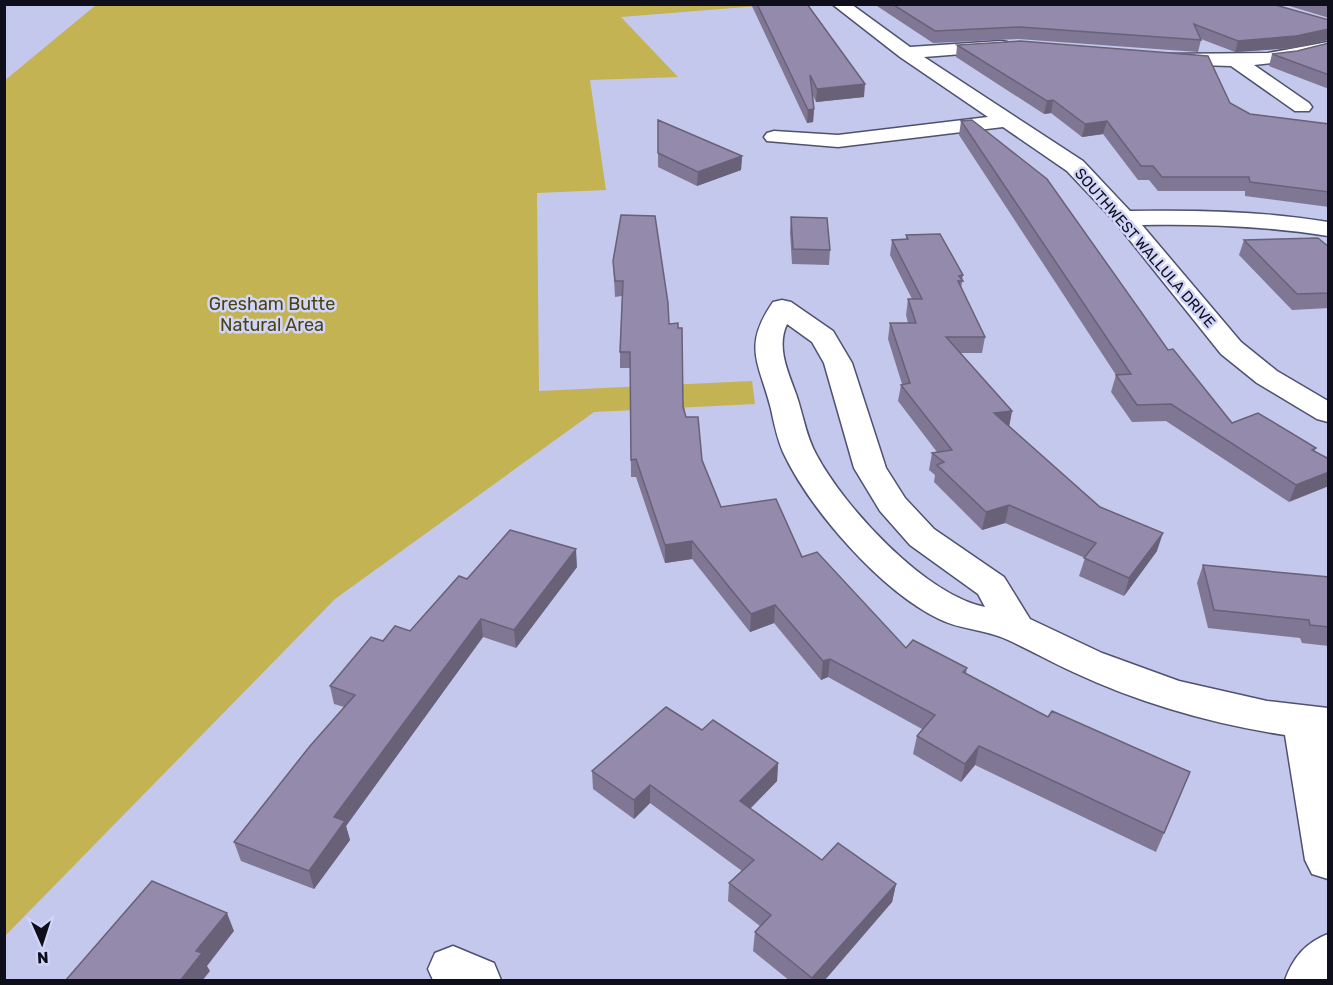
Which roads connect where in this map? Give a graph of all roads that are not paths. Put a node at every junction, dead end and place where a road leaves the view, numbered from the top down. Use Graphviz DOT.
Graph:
graph roads {
  1 [pos="840,4"];
  2 [pos="1020,46"];
  3 [pos="1329,48"];
  4 [pos="906,53"];
  5 [pos="1148,58"];
  6 [pos="1235,60"];
  7 [pos="1302,107"];
  8 [pos="1008,120"];
  9 [pos="774,137"];
  10 [pos="1124,218"];
  11 [pos="1329,228"];
  12 [pos="1329,413"];
  13 [pos="1016,627"];
  14 [pos="1316,723"];
  15 [pos="1329,860"];
  1 -- 4 [label="street, SOUTHWEST WALLULA DRIVE"];
  2 -- 4 [label="street"];
  3 -- 6 [label="street"];
  4 -- 8 [label="street, SOUTHWEST WALLULA DRIVE"];
  5 -- 6 [label="street"];
  6 -- 7 [label="street"];
  8 -- 9 [label="street"];
  8 -- 10 [label="street, SOUTHWEST WALLULA DRIVE"];
  10 -- 11 [label="street"];
  10 -- 12 [label="street, SOUTHWEST WALLULA DRIVE"];
  13 -- 13 [label="street"];
  13 -- 14 [label="street"];
  14 -- 15 [label="street"];
}
